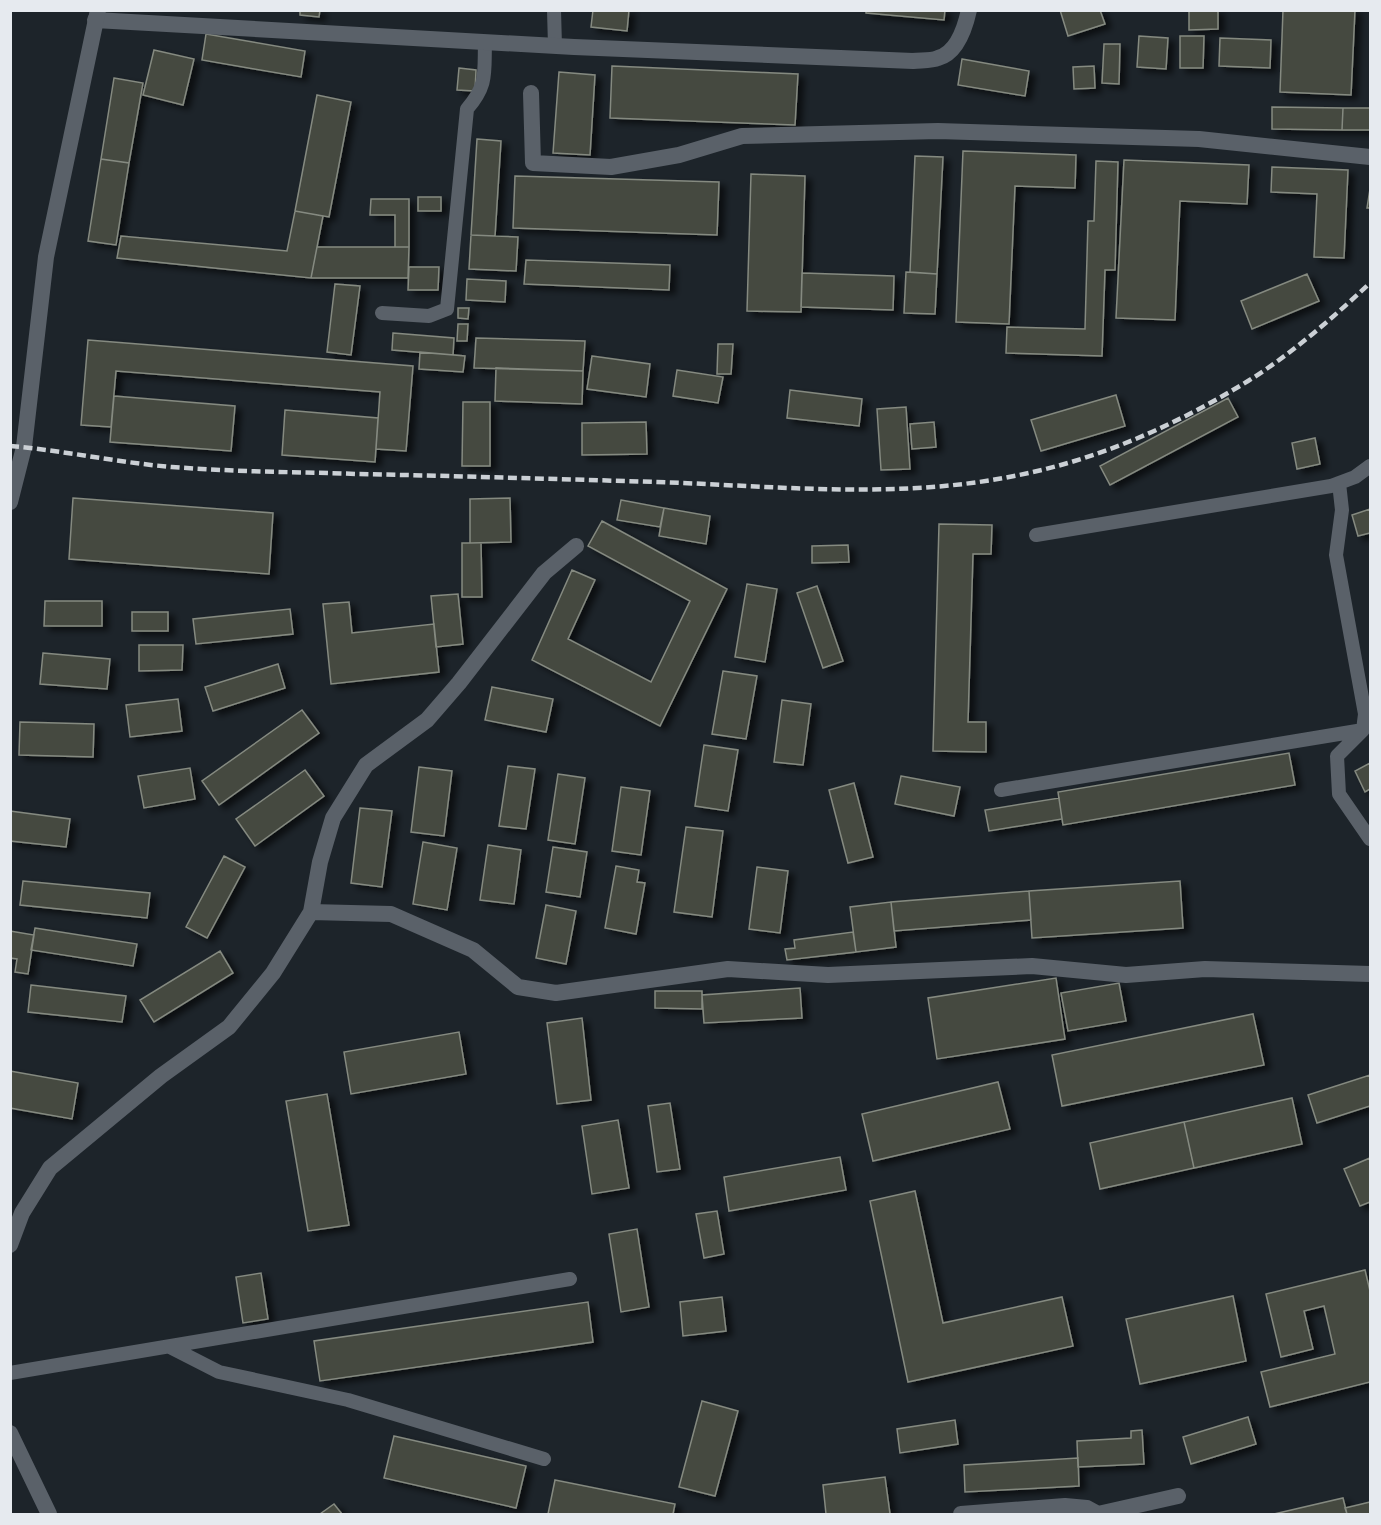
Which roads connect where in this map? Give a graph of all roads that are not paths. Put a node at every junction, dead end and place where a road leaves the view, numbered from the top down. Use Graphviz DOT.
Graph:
graph roads {
  1 [pos="554,10"];
  2 [pos="969,10"];
  3 [pos="96,15"];
  4 [pos="485,42"];
  5 [pos="555,46"];
  6 [pos="531,93"];
  7 [pos="1371,157"];
  8 [pos="382,313"];
  9 [pos="1371,466"];
  10 [pos="1339,483"];
  11 [pos="10,502"];
  12 [pos="1036,535"];
  13 [pos="576,546"];
  14 [pos="1363,730"];
  15 [pos="1001,790"];
  16 [pos="1371,839"];
  17 [pos="311,912"];
  18 [pos="1371,974"];
  19 [pos="10,1245"];
  20 [pos="570,1279"];
  21 [pos="170,1347"];
  22 [pos="10,1373"];
  23 [pos="10,1433"];
  24 [pos="544,1459"];
  25 [pos="1178,1496"];
  26 [pos="1098,1514"];
  27 [pos="49,1515"];
  28 [pos="961,1515"];
  1 -- 5 [label="lane"];
  2 -- 5 [label="street"];
  3 -- 4 [label="street"];
  3 -- 11 [label="street"];
  4 -- 5 [label="street"];
  4 -- 8 [label="lane"];
  6 -- 7 [label="street"];
  9 -- 10 [label="lane"];
  10 -- 12 [label="lane"];
  10 -- 14 [label="lane"];
  13 -- 17 [label="street"];
  14 -- 15 [label="lane"];
  14 -- 16 [label="lane"];
  17 -- 18 [label="street"];
  17 -- 19 [label="street"];
  20 -- 21 [label="lane"];
  21 -- 22 [label="lane"];
  21 -- 24 [label="lane"];
  23 -- 27 [label="street"];
  25 -- 26 [label="street"];
  26 -- 28 [label="street"];
}
